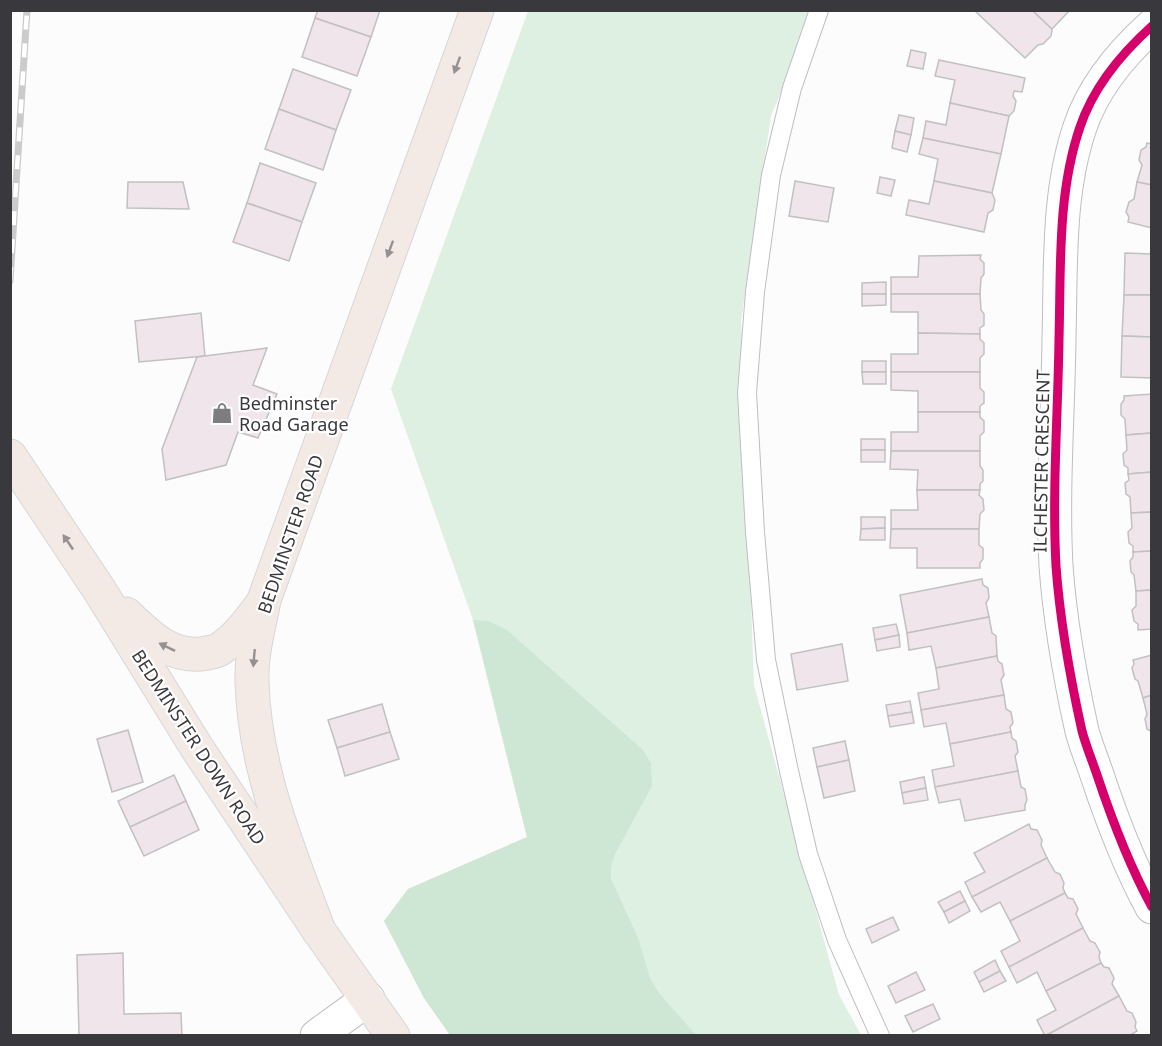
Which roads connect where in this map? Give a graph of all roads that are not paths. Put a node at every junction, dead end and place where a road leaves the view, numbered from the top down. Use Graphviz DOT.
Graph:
graph roads {
  1 [pos="477,10"];
  2 [pos="819,10"];
  3 [pos="1152,26"];
  4 [pos="10,456"];
  5 [pos="100,591"];
  6 [pos="264,600"];
  7 [pos="1152,907"];
  8 [pos="319,931"];
  9 [pos="368,999"];
  10 [pos="317,1035"];
  11 [pos="393,1035"];
  12 [pos="880,1035"];
  1 -- 6 [label="highway, BEDMINSTER ROAD, one-way"];
  2 -- 12 [label="lane"];
  3 -- 7 [label="street, ILCHESTER CRESCENT"];
  5 -- 4 [label="highway, BEDMINSTER DOWN ROAD, one-way"];
  6 -- 5 [label="highway, one-way"];
  5 -- 8 [label="highway, BEDMINSTER DOWN ROAD"];
  6 -- 8 [label="highway, BEDMINSTER ROAD, one-way"];
  8 -- 9 [label="highway, BEDMINSTER DOWN ROAD"];
  9 -- 10 [label="street"];
  9 -- 11 [label="highway, BEDMINSTER DOWN ROAD"];
}
